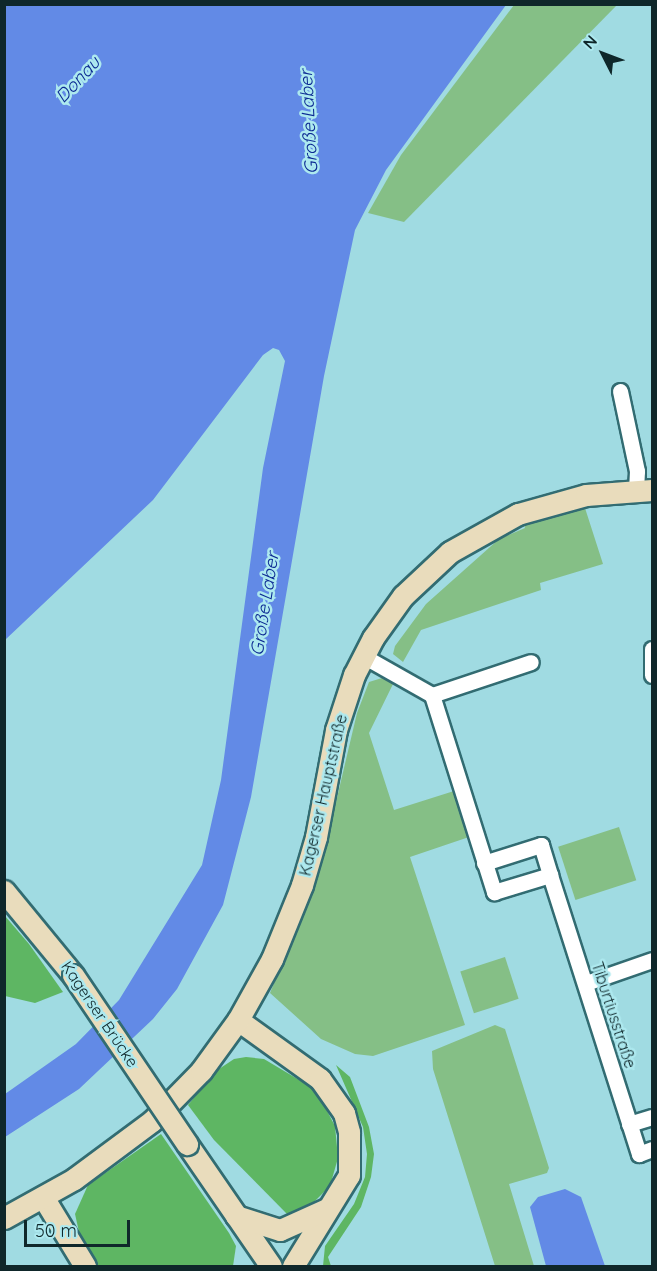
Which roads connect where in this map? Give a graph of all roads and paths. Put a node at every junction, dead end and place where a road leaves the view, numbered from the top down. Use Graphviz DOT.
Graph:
graph roads {
  1 [pos="620,391"];
  2 [pos="644,490"];
  3 [pos="652,649"];
  4 [pos="363,656"];
  5 [pos="531,662"];
  6 [pos="652,675"];
  7 [pos="432,695"];
  8 [pos="484,863"];
  9 [pos="550,874"];
  10 [pos="4,891"];
  11 [pos="652,960"];
  12 [pos="586,983"];
  13 [pos="238,1020"];
  14 [pos="652,1117"];
  15 [pos="629,1124"];
  16 [pos="652,1149"];
  17 [pos="43,1197"];
  18 [pos="327,1209"];
  19 [pos="236,1216"];
  20 [pos="4,1218"];
  21 [pos="85,1266"];
  22 [pos="269,1266"];
  23 [pos="293,1266"];
  1 -- 2 [label="street, Kagerser Hauptstraße"];
  2 -- 4 [label="street, Kagerser Hauptstraße"];
  3 -- 6 [label="street"];
  4 -- 7 [label="street"];
  4 -- 13 [label="street, Kagerser Hauptstraße"];
  5 -- 7 [label="street"];
  7 -- 8 [label="street"];
  8 -- 9 [label="street"];
  8 -- 9 [label="street, Tiburtiusstraße"];
  9 -- 12 [label="street, Tiburtiusstraße"];
  10 -- 19 [label="street, Kagerser Brücke, bridge"];
  11 -- 12 [label="street"];
  12 -- 15 [label="street, Tiburtiusstraße"];
  13 -- 17 [label="street, Kagerser Hauptstraße"];
  13 -- 18 [label="street"];
  14 -- 15 [label="street"];
  15 -- 16 [label="street, Tiburtiusstraße"];
  17 -- 20 [label="street, Kagerser Hauptstraße"];
  17 -- 21 [label="street"];
  18 -- 19 [label="street"];
  18 -- 23 [label="street"];
  19 -- 22 [label="street, Kagerser Brücke"];
}
